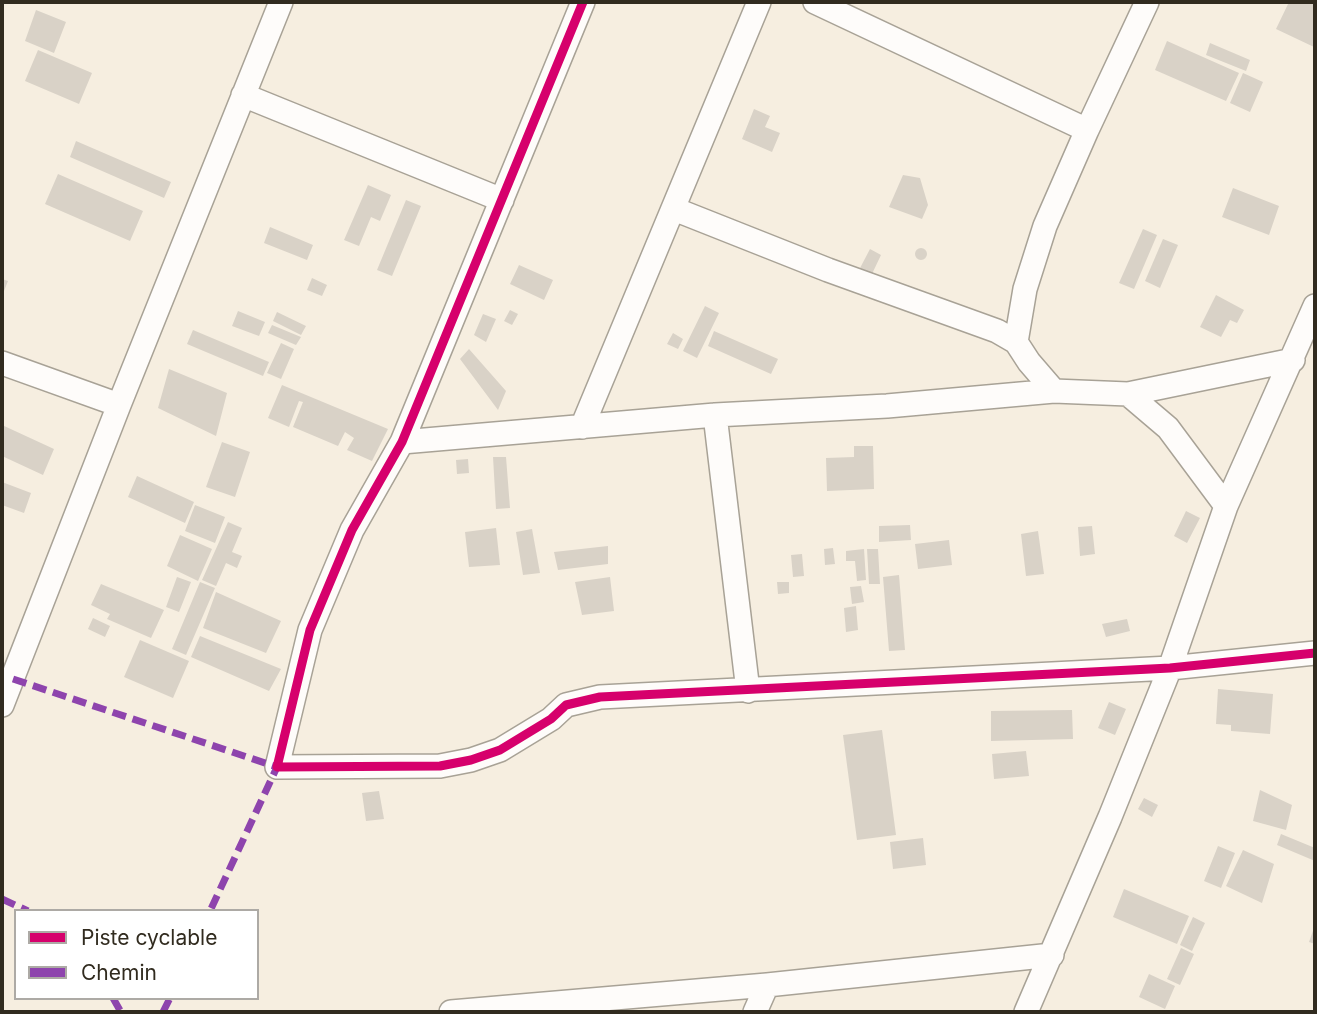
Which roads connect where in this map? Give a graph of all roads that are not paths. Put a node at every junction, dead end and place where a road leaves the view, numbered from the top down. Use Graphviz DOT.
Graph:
graph roads {
  1 [pos="281,2"];
  2 [pos="583,2"];
  3 [pos="759,2"];
  4 [pos="815,2"];
  5 [pos="1147,2"];
  6 [pos="243,95"];
  7 [pos="1087,130"];
  8 [pos="502,200"];
  9 [pos="674,209"];
  10 [pos="1315,306"];
  11 [pos="1016,342"];
  12 [pos="1293,360"];
  13 [pos="2,363"];
  14 [pos="1054,391"];
  15 [pos="1128,394"];
  16 [pos="119,405"];
  17 [pos="715,415"];
  18 [pos="582,427"];
  19 [pos="402,442"];
  20 [pos="1226,506"];
  21 [pos="1315,653"];
  22 [pos="1170,668"];
  23 [pos="748,691"];
  24 [pos="2,705"];
  25 [pos="1052,955"];
  26 [pos="767,985"];
  27 [pos="451,1012"];
  28 [pos="755,1012"];
  29 [pos="1026,1012"];
  1 -- 6 [label="street"];
  2 -- 8 [label="street"];
  3 -- 9 [label="street"];
  4 -- 7 [label="street"];
  5 -- 7 [label="street"];
  6 -- 8 [label="street"];
  6 -- 16 [label="street"];
  7 -- 11 [label="street"];
  8 -- 19 [label="street"];
  9 -- 11 [label="street"];
  9 -- 18 [label="street"];
  10 -- 12 [label="street"];
  11 -- 14 [label="street"];
  12 -- 15 [label="street"];
  12 -- 20 [label="street"];
  13 -- 16 [label="street"];
  14 -- 15 [label="street"];
  14 -- 17 [label="street"];
  15 -- 20 [label="street"];
  16 -- 24 [label="street"];
  17 -- 18 [label="street"];
  17 -- 23 [label="street"];
  18 -- 19 [label="street"];
  19 -- 23 [label="street"];
  20 -- 22 [label="street"];
  21 -- 22 [label="street"];
  22 -- 23 [label="street"];
  22 -- 25 [label="street"];
  25 -- 26 [label="street"];
  25 -- 29 [label="street"];
  26 -- 27 [label="street"];
  26 -- 28 [label="street"];
}
